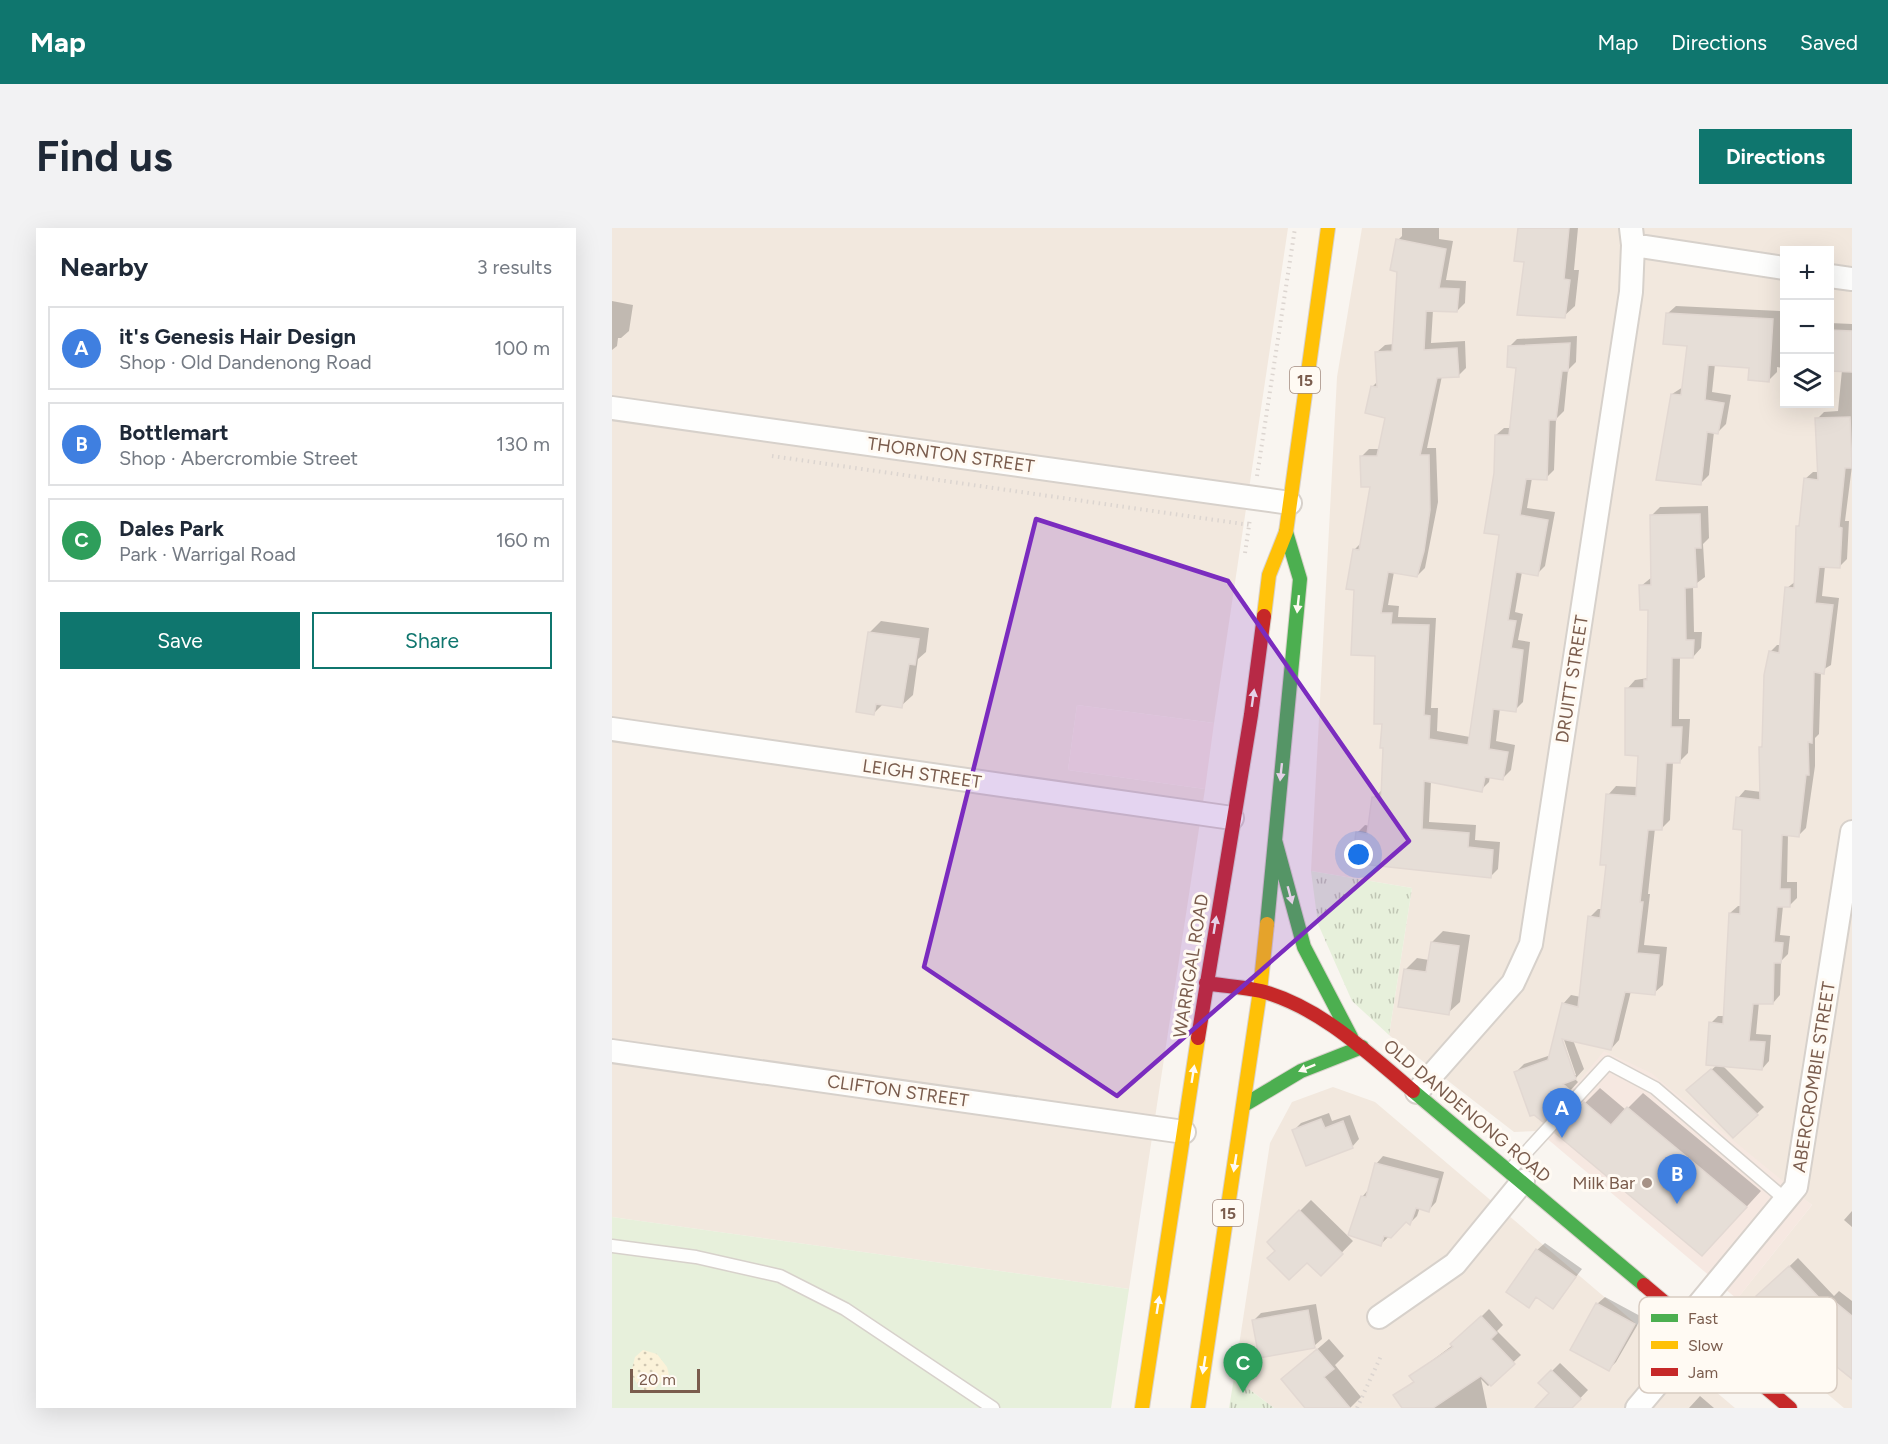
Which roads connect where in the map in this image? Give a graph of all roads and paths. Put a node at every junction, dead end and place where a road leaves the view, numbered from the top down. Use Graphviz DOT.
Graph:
graph roads {
  1 [pos="1295,228"];
  2 [pos="1328,228"];
  3 [pos="1632,237"];
  4 [pos="1780,267"];
  5 [pos="1834,277"];
  6 [pos="1852,279"];
  7 [pos="612,408"];
  8 [pos="765,455"];
  9 [pos="1254,498"];
  10 [pos="1290,502"];
  11 [pos="1250,525"];
  12 [pos="1286,532"];
  13 [pos="1244,560"];
  14 [pos="612,729"];
  15 [pos="1232,818"];
  16 [pos="1852,832"];
  17 [pos="1275,839"];
  18 [pos="1206,983"];
  19 [pos="1260,992"];
  20 [pos="1357,1043"];
  21 [pos="612,1051"];
  22 [pos="1417,1092"];
  23 [pos="1244,1105"];
  24 [pos="1184,1132"];
  25 [pos="1516,1175"];
  26 [pos="1786,1200"];
  27 [pos="612,1246"];
  28 [pos="1660,1297"];
  29 [pos="1715,1297"];
  30 [pos="1379,1317"];
  31 [pos="1381,1356"];
  32 [pos="1648,1393"];
  33 [pos="1772,1393"];
  34 [pos="993,1408"];
  35 [pos="1142,1408"];
  36 [pos="1198,1408"];
  37 [pos="1357,1408"];
  38 [pos="1638,1408"];
  39 [pos="1790,1408"];
  1 -- 9 [label="path"];
  2 -- 10 [label="main road, WARRIGAL ROAD / 15"];
  3 -- 4 [label="street"];
  3 -- 22 [label="street, DRUITT STREET"];
  5 -- 6 [label="street"];
  7 -- 9 [label="street, THORNTON STREET"];
  8 -- 11 [label="path"];
  9 -- 10 [label="street, THORNTON STREET"];
  9 -- 11 [label="path"];
  10 -- 12 [label="main road, WARRIGAL ROAD / 15"];
  11 -- 13 [label="path"];
  15 -- 12 [label="main road, WARRIGAL ROAD / 15, one-way"];
  12 -- 17 [label="main road, WARRIGAL ROAD / 15, one-way"];
  14 -- 15 [label="street, LEIGH STREET"];
  18 -- 15 [label="main road, WARRIGAL ROAD / 15, one-way"];
  16 -- 26 [label="street, ABERCROMBIE STREET"];
  17 -- 19 [label="main road, WARRIGAL ROAD / 15"];
  17 -- 20 [label="main road, one-way"];
  18 -- 19 [label="main road, OLD DANDENONG ROAD"];
  24 -- 18 [label="main road, WARRIGAL ROAD / 15, one-way"];
  19 -- 20 [label="main road, OLD DANDENONG ROAD"];
  19 -- 23 [label="main road, WARRIGAL ROAD / 15"];
  20 -- 22 [label="main road, OLD DANDENONG ROAD"];
  20 -- 23 [label="main road, one-way"];
  21 -- 24 [label="street, CLIFTON STREET"];
  22 -- 25 [label="main road, OLD DANDENONG ROAD"];
  23 -- 36 [label="main road, WARRIGAL ROAD / 15, one-way"];
  35 -- 24 [label="main road, WARRIGAL ROAD / 15, one-way"];
  25 -- 26 [label="lane"];
  25 -- 28 [label="main road, OLD DANDENONG ROAD"];
  25 -- 30 [label="street"];
  26 -- 29 [label="street, ABERCROMBIE STREET"];
  27 -- 34 [label="lane"];
  31 -- 37 [label="path"];
  32 -- 38 [label="street, ABERCROMBIE STREET"];
  33 -- 39 [label="main road, OLD DANDENONG ROAD"];
}
